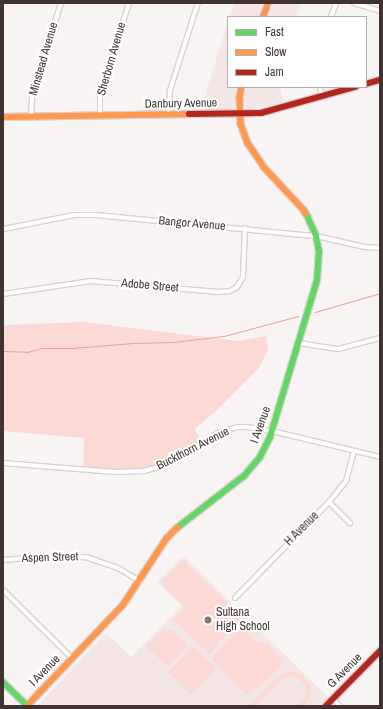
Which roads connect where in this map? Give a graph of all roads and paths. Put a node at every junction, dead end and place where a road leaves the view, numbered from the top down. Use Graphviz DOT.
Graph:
graph roads {
  1 [pos="61,3"];
  2 [pos="129,3"];
  3 [pos="198,3"];
  4 [pos="268,3"];
  5 [pos="336,3"];
  6 [pos="354,3"];
  7 [pos="380,11"];
  8 [pos="263,16"];
  9 [pos="331,16"];
  10 [pos="380,80"];
  11 [pos="367,84"];
  12 [pos="242,88"];
  13 [pos="320,88"];
  14 [pos="353,88"];
  15 [pos="322,97"];
  16 [pos="169,114"];
  17 [pos="240,114"];
  18 [pos="100,116"];
  19 [pos="3,117"];
  20 [pos="31,117"];
  21 [pos="3,228"];
  22 [pos="246,228"];
  23 [pos="316,236"];
  24 [pos="380,248"];
  25 [pos="3,294"];
  26 [pos="380,338"];
  27 [pos="298,343"];
  28 [pos="272,431"];
  29 [pos="354,451"];
  30 [pos="380,457"];
  31 [pos="3,463"];
  32 [pos="329,502"];
  33 [pos="350,523"];
  34 [pos="3,560"];
  35 [pos="140,581"];
  36 [pos="3,590"];
  37 [pos="235,598"];
  38 [pos="380,651"];
  39 [pos="73,658"];
  40 [pos="3,682"];
  41 [pos="333,699"];
  42 [pos="27,706"];
  43 [pos="326,706"];
  44 [pos="340,706"];
  1 -- 20 [label="street, Minstead Avenue"];
  2 -- 18 [label="street, Sherborn Avenue"];
  3 -- 16 [label="street"];
  4 -- 8 [label="main road"];
  5 -- 9 [label="street"];
  6 -- 7 [label="street"];
  10 -- 11 [label="main road"];
  12 -- 17 [label="main road, I Avenue"];
  13 -- 15 [label="street"];
  14 -- 15 [label="main road, Danbury Avenue"];
  15 -- 17 [label="main road, Danbury Avenue"];
  16 -- 17 [label="main road, Danbury Avenue"];
  16 -- 18 [label="main road, Danbury Avenue"];
  17 -- 23 [label="main road, I Avenue"];
  18 -- 20 [label="main road, Danbury Avenue"];
  19 -- 20 [label="main road, Danbury Avenue"];
  21 -- 22 [label="street, Bangor Avenue"];
  22 -- 23 [label="street, Bangor Avenue"];
  22 -- 25 [label="street, Adobe Street"];
  23 -- 24 [label="street, Bangor Avenue"];
  23 -- 27 [label="main road, I Avenue"];
  26 -- 27 [label="street"];
  27 -- 28 [label="main road, I Avenue"];
  28 -- 29 [label="street, Buckthorn Avenue"];
  28 -- 31 [label="street, Buckthorn Avenue"];
  28 -- 35 [label="main road, I Avenue"];
  29 -- 30 [label="street, Buckthorn Avenue"];
  29 -- 32 [label="street, H Avenue"];
  32 -- 33 [label="street"];
  32 -- 37 [label="street, H Avenue"];
  34 -- 35 [label="street, Aspen Street"];
  35 -- 39 [label="main road, I Avenue"];
  36 -- 39 [label="street"];
  38 -- 41 [label="main road, G Avenue"];
  39 -- 42 [label="main road, I Avenue"];
  40 -- 42 [label="main road"];
  41 -- 43 [label="main road, G Avenue"];
  41 -- 44 [label="street"];
}
